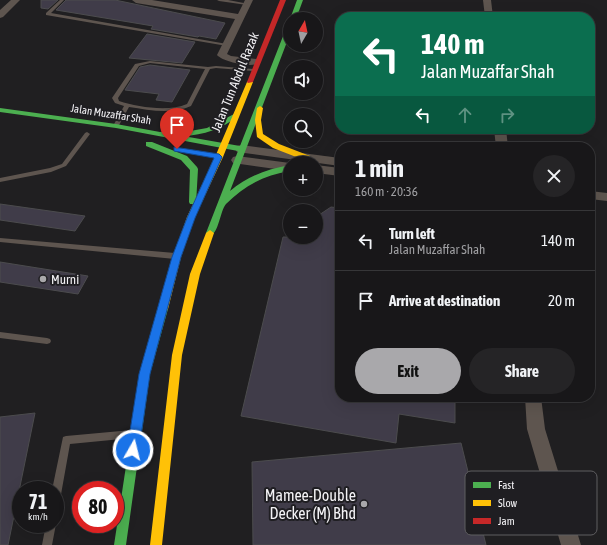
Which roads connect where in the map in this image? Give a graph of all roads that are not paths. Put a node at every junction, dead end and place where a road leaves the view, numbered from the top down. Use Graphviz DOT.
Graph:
graph roads {
  1 [pos="16,0"];
  2 [pos="62,0"];
  3 [pos="136,0"];
  4 [pos="222,0"];
  5 [pos="283,0"];
  6 [pos="300,0"];
  7 [pos="487,0"];
  8 [pos="248,2"];
  9 [pos="296,12"];
  10 [pos="488,12"];
  11 [pos="0,15"];
  12 [pos="241,17"];
  13 [pos="227,44"];
  14 [pos="283,44"];
  15 [pos="222,55"];
  16 [pos="255,66"];
  17 [pos="216,67"];
  18 [pos="208,68"];
  19 [pos="261,99"];
  20 [pos="127,105"];
  21 [pos="0,110"];
  22 [pos="236,115"];
  23 [pos="116,126"];
  24 [pos="87,134"];
  25 [pos="159,134"];
  26 [pos="223,146"];
  27 [pos="188,151"];
  28 [pos="239,154"];
  29 [pos="215,156"];
  30 [pos="301,156"];
  31 [pos="283,157"];
  32 [pos="323,160"];
  33 [pos="335,161"];
  34 [pos="283,165"];
  35 [pos="283,168"];
  36 [pos="323,170"];
  37 [pos="335,171"];
  38 [pos="0,180"];
  39 [pos="595,196"];
  40 [pos="607,198"];
  41 [pos="220,207"];
  42 [pos="191,218"];
  43 [pos="0,240"];
  44 [pos="177,257"];
  45 [pos="0,335"];
  46 [pos="47,341"];
  47 [pos="533,402"];
  48 [pos="135,434"];
  49 [pos="549,471"];
  50 [pos="58,481"];
  51 [pos="49,533"];
  52 [pos="568,535"];
  53 [pos="47,545"];
  54 [pos="120,545"];
  55 [pos="156,545"];
  56 [pos="571,545"];
  1 -- 11 [label="street"];
  2 -- 13 [label="lane"];
  3 -- 12 [label="street"];
  4 -- 8 [label="lane"];
  5 -- 16 [label="main road, Jalan Tun Abdul Razak"];
  6 -- 9 [label="main road"];
  7 -- 10 [label="street"];
  8 -- 12 [label="street"];
  12 -- 13 [label="street"];
  13 -- 15 [label="street"];
  14 -- 19 [label="main road"];
  15 -- 16 [label="street"];
  15 -- 17 [label="lane"];
  16 -- 17 [label="lane"];
  16 -- 22 [label="main road, Jalan Tun Abdul Razak"];
  17 -- 18 [label="lane"];
  18 -- 20 [label="lane"];
  18 -- 20 [label="lane"];
  19 -- 28 [label="main road"];
  19 -- 30 [label="main road"];
  20 -- 23 [label="lane"];
  21 -- 23 [label="main road, Jalan Muzaffar Shah"];
  22 -- 25 [label="main road"];
  22 -- 26 [label="main road, Jalan Tun Abdul Razak"];
  23 -- 25 [label="main road, Jalan Muzaffar Shah"];
  24 -- 38 [label="lane"];
  25 -- 26 [label="main road, Jalan Muzaffar Shah"];
  26 -- 28 [label="main road, Jalan Muzaffar Shah"];
  26 -- 29 [label="main road, Jalan Tun Abdul Razak"];
  27 -- 42 [label="main road, Jalan Muzaffar Shah"];
  28 -- 29 [label="main road"];
  28 -- 31 [label="street"];
  28 -- 34 [label="street"];
  28 -- 41 [label="main road"];
  29 -- 42 [label="main road, Jalan Tun Abdul Razak"];
  32 -- 33 [label="street"];
  35 -- 41 [label="main road"];
  36 -- 37 [label="street"];
  39 -- 40 [label="street"];
  41 -- 55 [label="main road"];
  42 -- 44 [label="main road, Jalan Tun Abdul Razak"];
  43 -- 44 [label="lane"];
  44 -- 48 [label="main road, Jalan Tun Abdul Razak"];
  45 -- 46 [label="lane"];
  47 -- 49 [label="street"];
  48 -- 50 [label="lane"];
  48 -- 54 [label="main road, Jalan Tun Abdul Razak"];
  51 -- 53 [label="lane"];
  52 -- 56 [label="street"];
}
